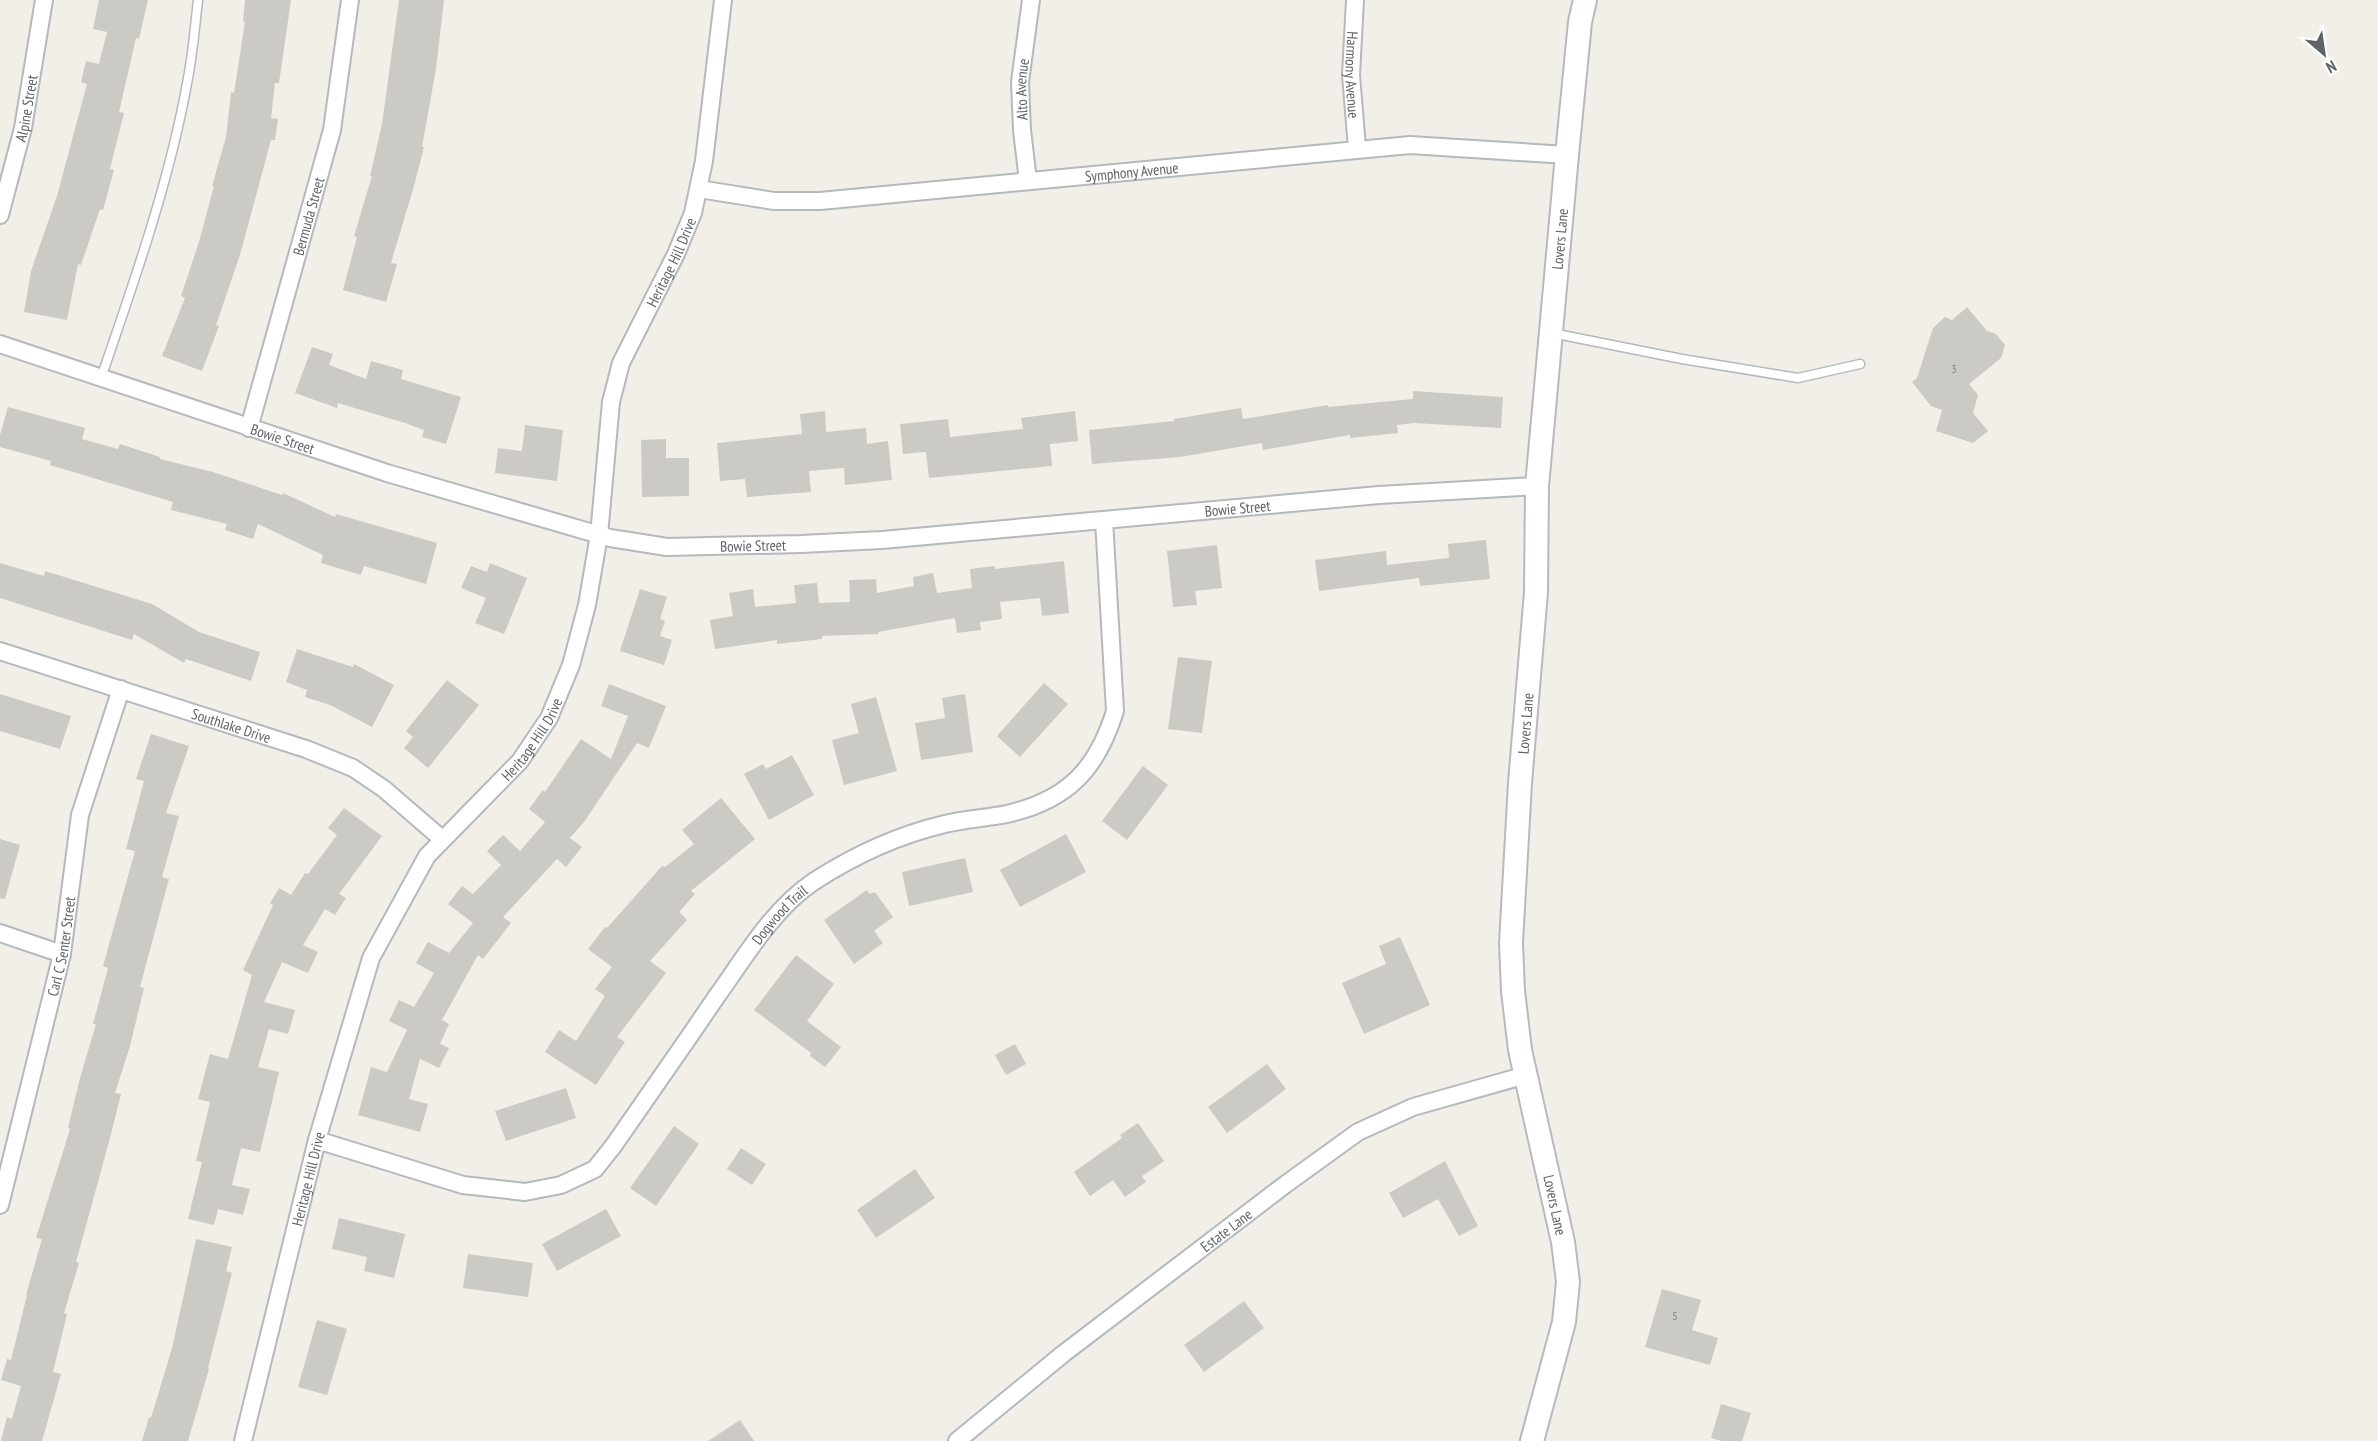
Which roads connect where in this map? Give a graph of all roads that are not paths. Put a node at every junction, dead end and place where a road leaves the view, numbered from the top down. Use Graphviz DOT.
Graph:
graph roads {
  1 [pos="44,0"];
  2 [pos="198,0"];
  3 [pos="350,0"];
  4 [pos="723,0"];
  5 [pos="1031,0"];
  6 [pos="1355,0"];
  7 [pos="1585,0"];
  8 [pos="1357,148"];
  9 [pos="1567,155"];
  10 [pos="1028,181"];
  11 [pos="699,189"];
  12 [pos="0,215"];
  13 [pos="1551,333"];
  14 [pos="0,344"];
  15 [pos="1860,364"];
  16 [pos="101,378"];
  17 [pos="249,428"];
  18 [pos="1537,486"];
  19 [pos="1104,520"];
  20 [pos="599,535"];
  21 [pos="0,651"];
  22 [pos="121,689"];
  23 [pos="442,839"];
  24 [pos="0,933"];
  25 [pos="62,954"];
  26 [pos="1526,1075"];
  27 [pos="316,1140"];
  28 [pos="0,1204"];
  29 [pos="243,1441"];
  30 [pos="957,1441"];
  31 [pos="1532,1441"];
  1 -- 12 [label="street, Alpine Street"];
  2 -- 16 [label="lane"];
  3 -- 17 [label="street, Bermuda Street"];
  4 -- 11 [label="street, Heritage Hill Drive"];
  5 -- 10 [label="street, Alto Avenue"];
  6 -- 8 [label="street, Harmony Avenue"];
  7 -- 9 [label="street, Lovers Lane"];
  8 -- 9 [label="street, Symphony Avenue"];
  8 -- 10 [label="street, Symphony Avenue"];
  9 -- 13 [label="street, Lovers Lane"];
  10 -- 11 [label="street, Symphony Avenue"];
  11 -- 20 [label="street, Heritage Hill Drive"];
  13 -- 15 [label="lane"];
  13 -- 18 [label="street, Lovers Lane"];
  14 -- 16 [label="street, Bowie Street"];
  16 -- 17 [label="street, Bowie Street"];
  17 -- 20 [label="street, Bowie Street"];
  18 -- 19 [label="street, Bowie Street"];
  18 -- 26 [label="street, Lovers Lane"];
  19 -- 20 [label="street, Bowie Street"];
  19 -- 27 [label="street, Dogwood Trail"];
  20 -- 23 [label="street, Heritage Hill Drive"];
  21 -- 22 [label="street, Southlake Drive"];
  22 -- 23 [label="street, Southlake Drive"];
  22 -- 25 [label="street, Carl C Senter Street"];
  23 -- 27 [label="street, Heritage Hill Drive"];
  24 -- 25 [label="street"];
  25 -- 28 [label="street, Carl C Senter Street"];
  26 -- 30 [label="street, Estate Lane"];
  26 -- 31 [label="street, Lovers Lane"];
  27 -- 29 [label="street, Heritage Hill Drive"];
}
